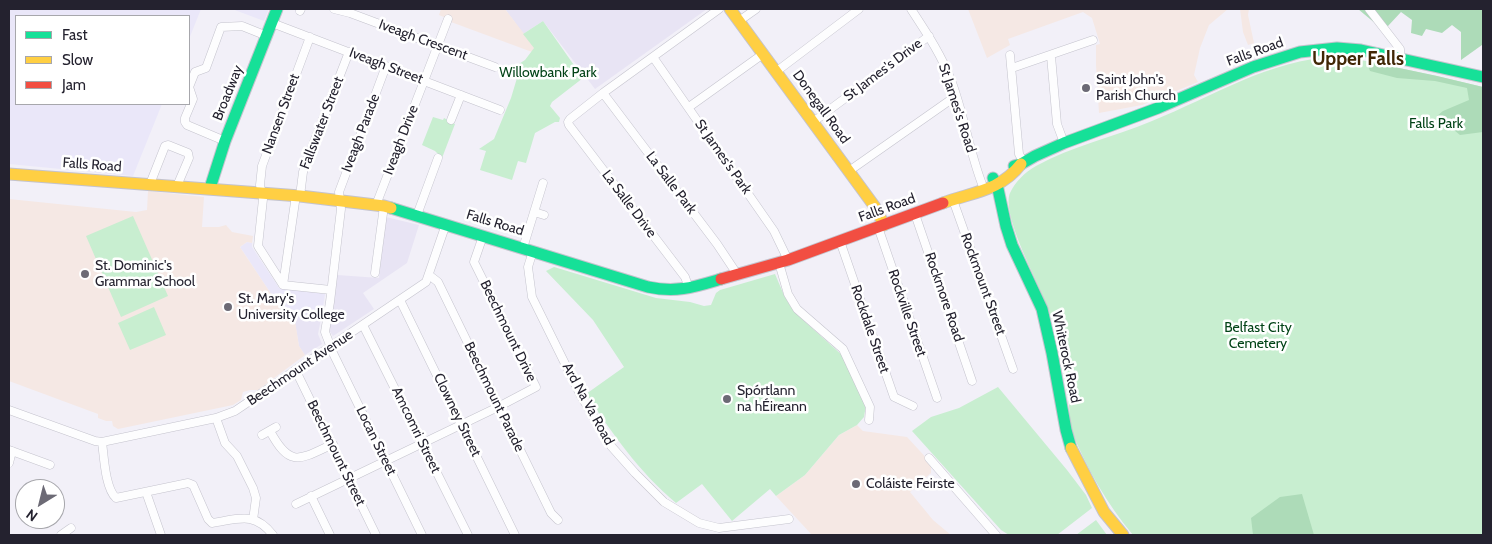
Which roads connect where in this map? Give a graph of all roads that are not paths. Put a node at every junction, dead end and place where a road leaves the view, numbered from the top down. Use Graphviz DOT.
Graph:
graph roads {
  1 [pos="278,9"];
  2 [pos="334,9"];
  3 [pos="719,9"];
  4 [pos="730,9"];
  5 [pos="756,9"];
  6 [pos="859,9"];
  7 [pos="911,9"];
  8 [pos="1369,9"];
  9 [pos="448,19"];
  10 [pos="740,21"];
  11 [pos="272,23"];
  12 [pos="267,36"];
  13 [pos="929,36"];
  14 [pos="310,37"];
  15 [pos="1093,40"];
  16 [pos="437,46"];
  17 [pos="348,52"];
  18 [pos="763,54"];
  19 [pos="1010,56"];
  20 [pos="1050,56"];
  21 [pos="653,57"];
  22 [pos="1400,58"];
  23 [pos="386,66"];
  24 [pos="495,67"];
  25 [pos="1012,68"];
  26 [pos="777,71"];
  27 [pos="1483,77"];
  28 [pos="424,81"];
  29 [pos="190,84"];
  30 [pos="190,90"];
  31 [pos="603,93"];
  32 [pos="461,95"];
  33 [pos="956,96"];
  34 [pos="689,108"];
  35 [pos="500,110"];
  36 [pos="451,120"];
  37 [pos="813,122"];
  38 [pos="225,141"];
  39 [pos="1064,143"];
  40 [pos="438,158"];
  41 [pos="1023,164"];
  42 [pos="849,172"];
  43 [pos="9,174"];
  44 [pos="995,182"];
  45 [pos="543,183"];
  46 [pos="150,184"];
  47 [pos="177,186"];
  48 [pos="210,188"];
  49 [pos="982,188"];
  50 [pos="261,192"];
  51 [pos="298,195"];
  52 [pos="954,199"];
  53 [pos="340,200"];
  54 [pos="380,206"];
  55 [pos="1002,209"];
  56 [pos="534,212"];
  57 [pos="915,214"];
  58 [pos="417,215"];
  59 [pos="544,215"];
  60 [pos="446,224"];
  61 [pos="881,226"];
  62 [pos="483,236"];
  63 [pos="840,241"];
  64 [pos="528,250"];
  65 [pos="783,261"];
  66 [pos="375,273"];
  67 [pos="429,274"];
  68 [pos="738,274"];
  69 [pos="283,285"];
  70 [pos="689,288"];
  71 [pos="332,290"];
  72 [pos="400,300"];
  73 [pos="363,325"];
  74 [pos="331,347"];
  75 [pos="1013,369"];
  76 [pos="296,371"];
  77 [pos="972,380"];
  78 [pos="938,398"];
  79 [pos="498,406"];
  80 [pos="914,406"];
  81 [pos="9,410"];
  82 [pos="216,418"];
  83 [pos="869,420"];
  84 [pos="461,424"];
  85 [pos="269,431"];
  86 [pos="102,442"];
  87 [pos="422,443"];
  88 [pos="333,444"];
  89 [pos="10,451"];
  90 [pos="930,458"];
  91 [pos="386,461"];
  92 [pos="9,464"];
  93 [pos="50,465"];
  94 [pos="349,478"];
  95 [pos="146,492"];
  96 [pos="311,496"];
  97 [pos="296,504"];
  98 [pos="789,519"];
  99 [pos="253,520"];
  100 [pos="558,520"];
  101 [pos="71,528"];
  102 [pos="271,533"];
  103 [pos="514,533"];
  104 [pos="61,535"];
  105 [pos="160,535"];
  106 [pos="330,535"];
  107 [pos="376,535"];
  108 [pos="422,535"];
  109 [pos="468,535"];
  110 [pos="996,535"];
  111 [pos="1121,535"];
  1 -- 11 [label="main road, Broadway"];
  2 -- 16 [label="street, Iveagh Crescent"];
  3 -- 21 [label="street"];
  4 -- 10 [label="main road, Donegall Road"];
  5 -- 10 [label="street"];
  6 -- 26 [label="street"];
  7 -- 13 [label="street, St James's Road"];
  8 -- 22 [label="street"];
  9 -- 16 [label="street, Iveagh Drive"];
  10 -- 18 [label="main road, Donegall Road"];
  11 -- 12 [label="main road, Broadway"];
  11 -- 14 [label="street, Iveagh Street"];
  12 -- 29 [label="street"];
  12 -- 38 [label="main road, Broadway"];
  13 -- 33 [label="street, St James's Road"];
  13 -- 37 [label="street, St James's Drive"];
  14 -- 17 [label="street, Iveagh Street"];
  14 -- 50 [label="street, Nansen Street"];
  15 -- 20 [label="street"];
  16 -- 24 [label="street, Iveagh Crescent"];
  16 -- 28 [label="street, Iveagh Drive"];
  17 -- 23 [label="street, Iveagh Street"];
  17 -- 51 [label="street, Fallswater Street"];
  18 -- 26 [label="main road, Donegall Road"];
  18 -- 34 [label="street"];
  19 -- 25 [label="street"];
  20 -- 25 [label="street"];
  20 -- 39 [label="street"];
  21 -- 31 [label="street"];
  21 -- 34 [label="street, St James's Park"];
  22 -- 27 [label="main road, Falls Road"];
  22 -- 39 [label="main road, Falls Road"];
  23 -- 28 [label="street, Iveagh Street"];
  23 -- 53 [label="street, Iveagh Parade"];
  25 -- 41 [label="street"];
  26 -- 37 [label="main road, Donegall Road"];
  28 -- 32 [label="street, Iveagh Street"];
  28 -- 54 [label="street, Iveagh Drive"];
  30 -- 38 [label="street"];
  31 -- 68 [label="street, La Salle Park"];
  31 -- 70 [label="street, La Salle Drive"];
  32 -- 35 [label="street, Iveagh Street"];
  32 -- 36 [label="street"];
  33 -- 42 [label="street"];
  33 -- 49 [label="street, St James's Road"];
  34 -- 65 [label="street, St James's Park"];
  37 -- 42 [label="main road, Donegall Road"];
  38 -- 48 [label="main road, Broadway"];
  39 -- 41 [label="main road, Falls Road"];
  40 -- 58 [label="street"];
  41 -- 44 [label="main road, Falls Road"];
  42 -- 61 [label="main road, Donegall Road"];
  43 -- 46 [label="main road, Falls Road"];
  44 -- 49 [label="main road, Falls Road"];
  44 -- 55 [label="main road, Whiterock Road"];
  45 -- 56 [label="street, Ard Na Va Road"];
  46 -- 47 [label="main road, Falls Road"];
  46 -- 47 [label="street"];
  47 -- 48 [label="main road, Falls Road"];
  48 -- 50 [label="main road, Falls Road"];
  49 -- 52 [label="main road, Falls Road"];
  49 -- 55 [label="main road"];
  50 -- 51 [label="main road, Falls Road"];
  50 -- 69 [label="street, Nansen Street"];
  51 -- 53 [label="main road, Falls Road"];
  51 -- 69 [label="street, Fallswater Street"];
  52 -- 57 [label="main road, Falls Road"];
  52 -- 75 [label="street, Rockmount Street"];
  53 -- 54 [label="main road, Falls Road"];
  53 -- 71 [label="street, Iveagh Parade"];
  54 -- 58 [label="main road, Falls Road"];
  54 -- 66 [label="street, Iveagh Drive"];
  55 -- 111 [label="main road, Whiterock Road"];
  56 -- 59 [label="street"];
  56 -- 64 [label="street, Ard Na Va Road"];
  57 -- 61 [label="main road, Falls Road"];
  57 -- 77 [label="street, Rockmore Road"];
  58 -- 60 [label="main road, Falls Road"];
  60 -- 62 [label="main road, Falls Road"];
  60 -- 67 [label="street, Beechmount Avenue"];
  61 -- 63 [label="main road, Falls Road"];
  61 -- 78 [label="street, Rockville Street"];
  62 -- 64 [label="main road, Falls Road"];
  62 -- 79 [label="street, Beechmount Drive"];
  63 -- 65 [label="main road, Falls Road"];
  63 -- 80 [label="street, Rockdale Street"];
  64 -- 70 [label="main road, Falls Road"];
  64 -- 98 [label="street, Ard Na Va Road"];
  65 -- 68 [label="main road, Falls Road"];
  65 -- 83 [label="street, St James's Park"];
  67 -- 72 [label="street, Beechmount Avenue"];
  67 -- 79 [label="street, Beechmount Parade"];
  68 -- 70 [label="main road, Falls Road"];
  69 -- 71 [label="street"];
  71 -- 74 [label="street, Locan Street"];
  72 -- 73 [label="street, Beechmount Avenue"];
  72 -- 84 [label="street, Clowney Street"];
  73 -- 74 [label="street, Beechmount Avenue"];
  73 -- 87 [label="street, Amcomri Street"];
  74 -- 76 [label="street, Beechmount Avenue"];
  74 -- 91 [label="street, Locan Street"];
  76 -- 82 [label="street, Beechmount Avenue"];
  76 -- 88 [label="street, Beechmount Street"];
  79 -- 84 [label="street"];
  79 -- 100 [label="street, Beechmount Parade"];
  81 -- 86 [label="street"];
  82 -- 86 [label="street, Beechmount Avenue"];
  82 -- 99 [label="street"];
  84 -- 87 [label="street"];
  84 -- 103 [label="street, Clowney Street"];
  85 -- 88 [label="street"];
  86 -- 95 [label="street"];
  87 -- 91 [label="street"];
  87 -- 109 [label="street, Amcomri Street"];
  88 -- 94 [label="street, Beechmount Street"];
  89 -- 92 [label="street"];
  89 -- 93 [label="street"];
  90 -- 110 [label="street"];
  91 -- 94 [label="street"];
  91 -- 108 [label="street, Locan Street"];
  94 -- 96 [label="street"];
  94 -- 107 [label="street, Beechmount Street"];
  95 -- 99 [label="street"];
  95 -- 105 [label="street"];
  96 -- 97 [label="street"];
  96 -- 106 [label="street"];
  99 -- 102 [label="street"];
  101 -- 104 [label="street"];
}
